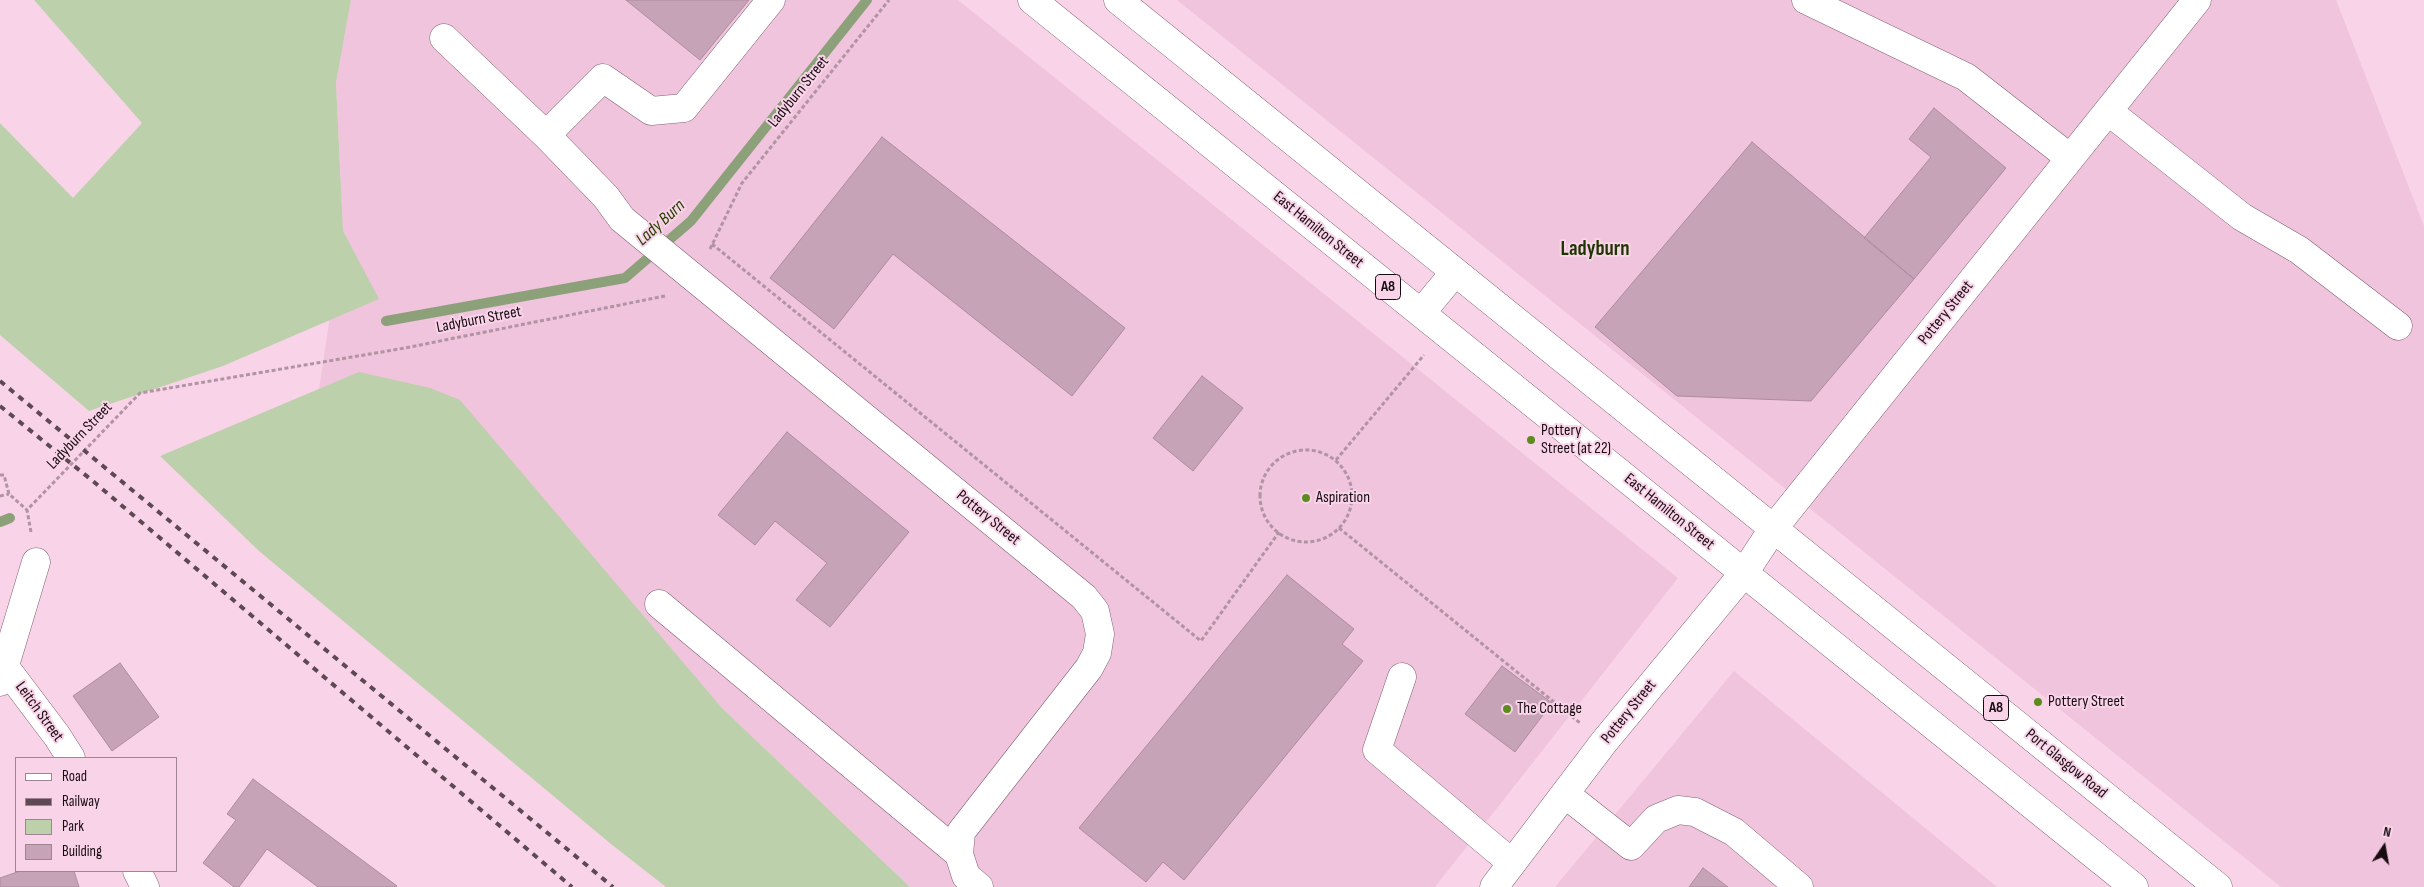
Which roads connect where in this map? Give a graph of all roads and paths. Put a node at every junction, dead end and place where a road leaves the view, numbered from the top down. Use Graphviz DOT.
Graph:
graph roads {
  1 [pos="771,0"];
  2 [pos="889,0"];
  3 [pos="1032,0"];
  4 [pos="1118,0"];
  5 [pos="1806,0"];
  6 [pos="2187,4"];
  7 [pos="444,38"];
  8 [pos="2108,110"];
  9 [pos="546,135"];
  10 [pos="2070,158"];
  11 [pos="712,244"];
  12 [pos="687,271"];
  13 [pos="1455,272"];
  14 [pos="1420,313"];
  15 [pos="2398,326"];
  16 [pos="1443,332"];
  17 [pos="1336,460"];
  18 [pos="0,475"];
  19 [pos="9,494"];
  20 [pos="0,496"];
  21 [pos="27,510"];
  22 [pos="1339,528"];
  23 [pos="1773,528"];
  24 [pos="1278,532"];
  25 [pos="36,562"];
  26 [pos="1744,573"];
  27 [pos="659,604"];
  28 [pos="3,674"];
  29 [pos="1402,677"];
  30 [pos="1604,742"];
  31 [pos="70,757"];
  32 [pos="1565,794"];
  33 [pos="959,854"];
  34 [pos="1512,864"];
  35 [pos="138,872"];
  36 [pos="145,887"];
  37 [pos="979,887"];
  38 [pos="1494,887"];
  39 [pos="1799,887"];
  40 [pos="2134,887"];
  41 [pos="2218,887"];
  1 -- 9 [label="main road"];
  2 -- 11 [label="path, Ladyburn Street"];
  3 -- 14 [label="main road, East Hamilton Street / A8"];
  4 -- 13 [label="main road, A8"];
  5 -- 10 [label="main road"];
  6 -- 8 [label="main road, Pottery Street"];
  7 -- 9 [label="main road, Pottery Street"];
  8 -- 10 [label="main road, Pottery Street"];
  8 -- 15 [label="main road"];
  9 -- 12 [label="main road, Pottery Street"];
  10 -- 23 [label="main road, Pottery Street"];
  11 -- 12 [label="path, Ladyburn Street"];
  11 -- 24 [label="path"];
  12 -- 21 [label="path, Ladyburn Street"];
  12 -- 33 [label="main road, Pottery Street"];
  13 -- 14 [label="main road"];
  13 -- 23 [label="main road, A8"];
  14 -- 16 [label="main road, East Hamilton Street / A8"];
  16 -- 17 [label="path"];
  16 -- 26 [label="main road, East Hamilton Street / A8"];
  17 -- 22 [label="path"];
  17 -- 24 [label="path"];
  18 -- 19 [label="path"];
  19 -- 20 [label="path"];
  19 -- 21 [label="path"];
  21 -- 25 [label="path"];
  22 -- 24 [label="path"];
  22 -- 30 [label="path"];
  23 -- 26 [label="main road, Pottery Street"];
  23 -- 41 [label="main road, Port Glasgow Road / A8"];
  25 -- 28 [label="main road"];
  26 -- 30 [label="main road, Pottery Street"];
  26 -- 40 [label="main road, A8"];
  27 -- 33 [label="main road"];
  28 -- 31 [label="main road, Leitch Street"];
  29 -- 34 [label="main road"];
  30 -- 32 [label="main road, Pottery Street"];
  32 -- 34 [label="main road, Pottery Street"];
  32 -- 39 [label="main road"];
  33 -- 37 [label="main road, Pottery Street"];
  34 -- 38 [label="main road, Pottery Street"];
  35 -- 36 [label="main road"];
}
